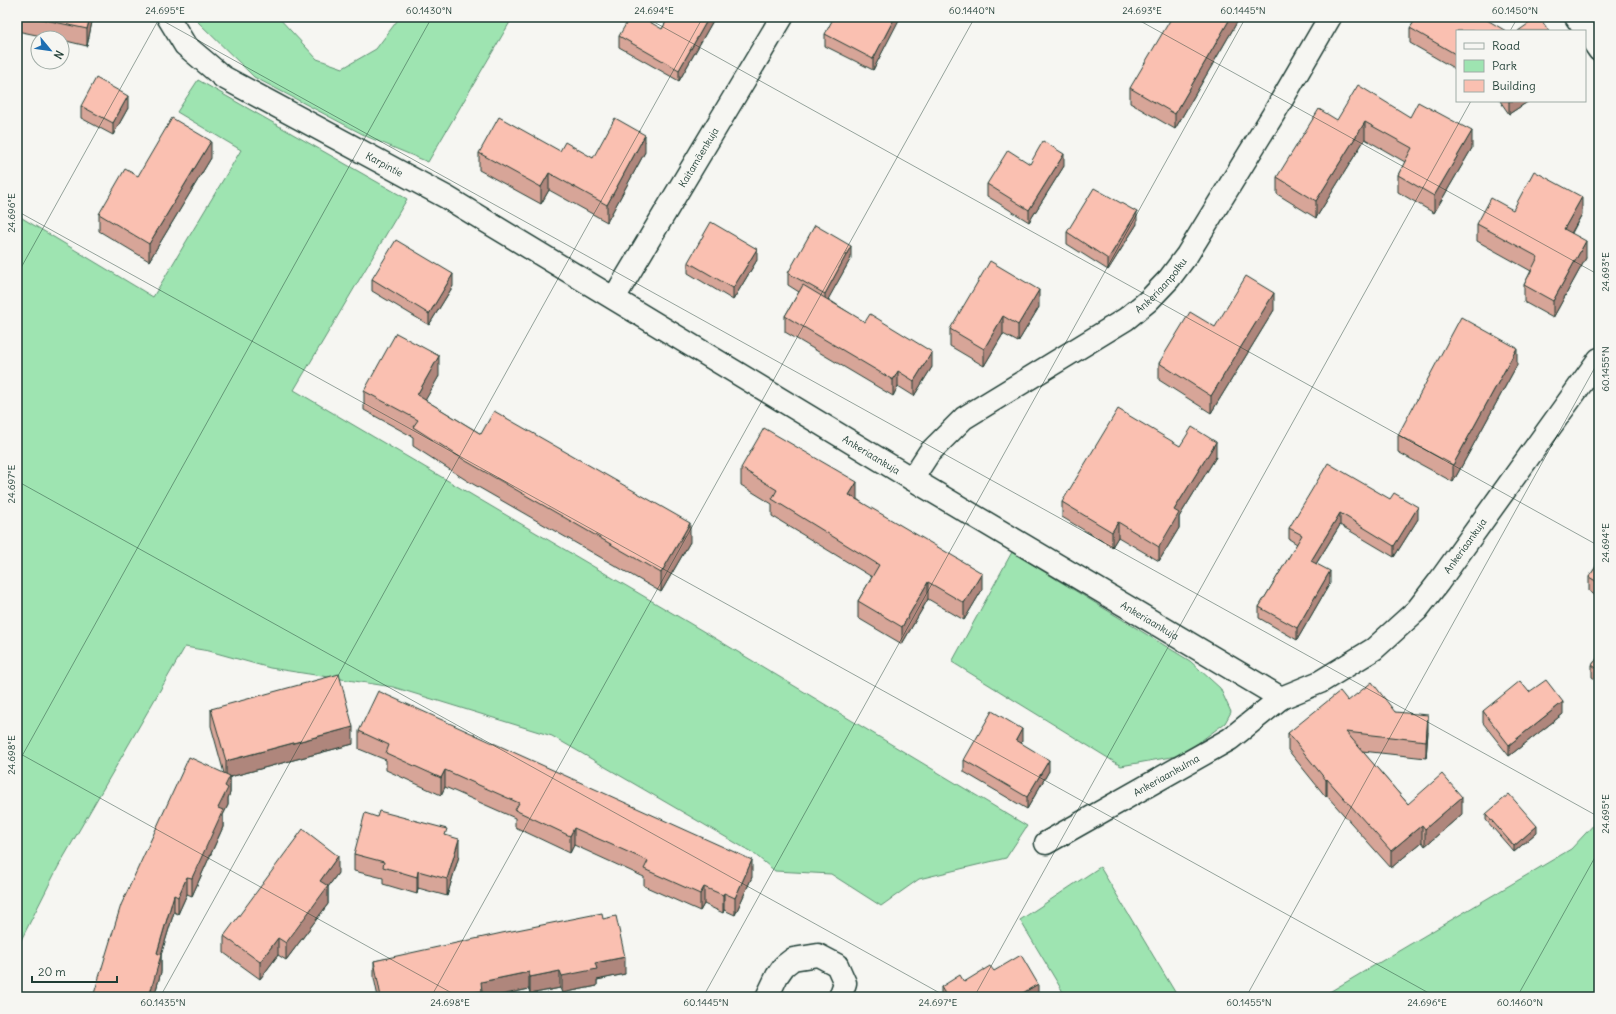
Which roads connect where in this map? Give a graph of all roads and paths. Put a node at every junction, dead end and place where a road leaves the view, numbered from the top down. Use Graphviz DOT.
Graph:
graph roads {
  1 [pos="168,17"];
  2 [pos="782,17"];
  3 [pos="1330,17"];
  4 [pos="1576,17"];
  5 [pos="1585,30"];
  6 [pos="1586,31"];
  7 [pos="1599,50"];
  8 [pos="614,298"];
  9 [pos="1599,359"];
  10 [pos="912,478"];
  11 [pos="1281,698"];
  12 [pos="1046,844"];
  13 [pos="843,990"];
  14 [pos="767,997"];
  1 -- 8 [label="street, Karpintie"];
  2 -- 8 [label="street, Kaitamäenkuja"];
  3 -- 10 [label="street, Ankeriaanpolku"];
  4 -- 5 [label="street"];
  6 -- 7 [label="street"];
  8 -- 10 [label="street, Ankeriaankuja"];
  9 -- 11 [label="street, Ankeriaankuja"];
  10 -- 11 [label="street, Ankeriaankuja"];
  11 -- 12 [label="street, Ankeriaankulma"];
  13 -- 14 [label="street"];
}
